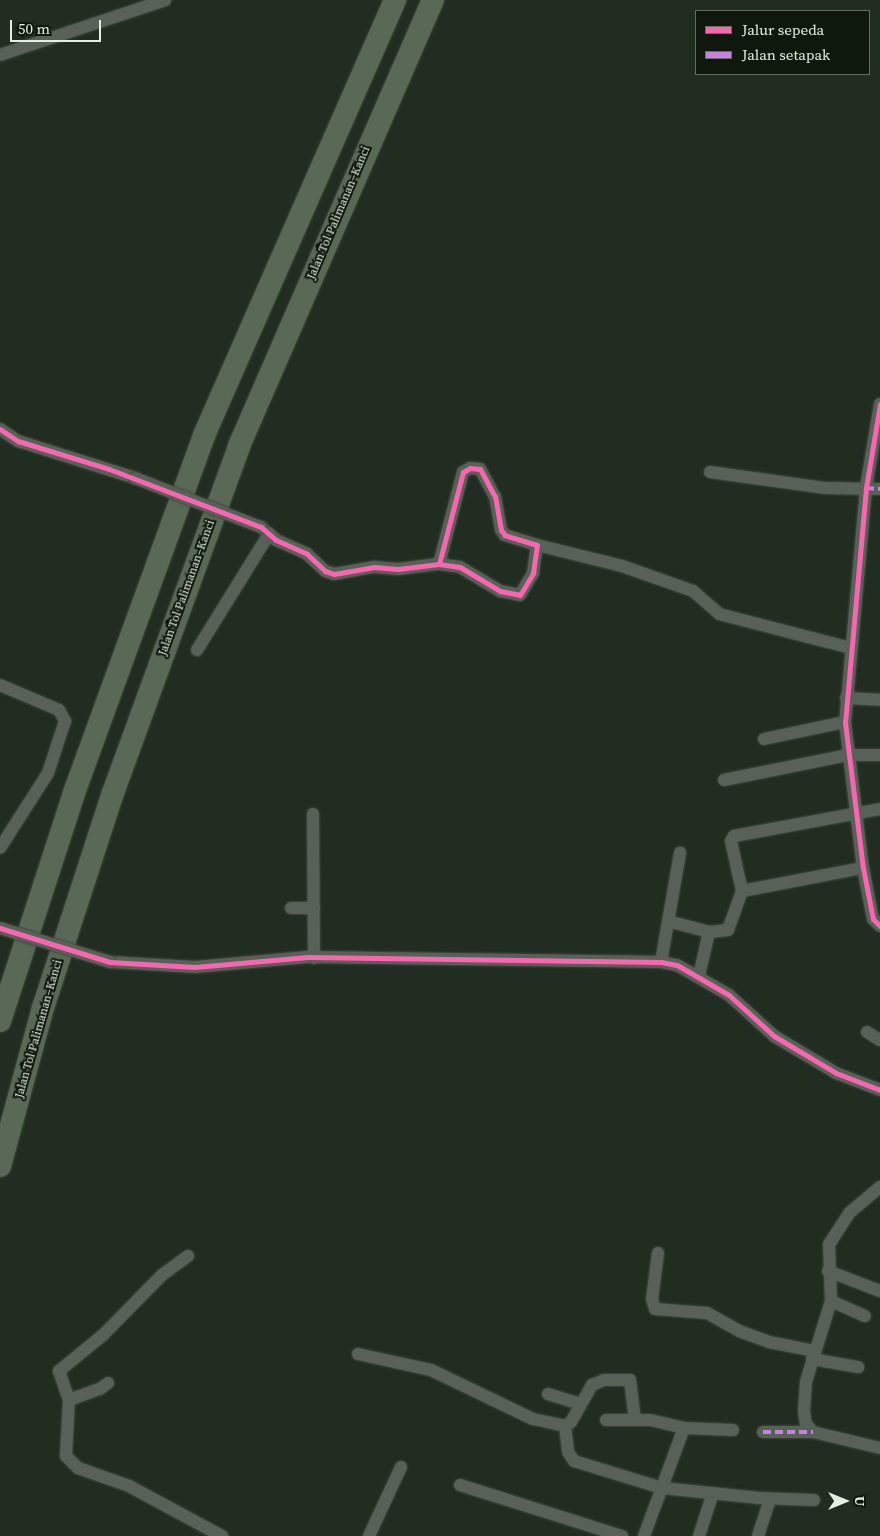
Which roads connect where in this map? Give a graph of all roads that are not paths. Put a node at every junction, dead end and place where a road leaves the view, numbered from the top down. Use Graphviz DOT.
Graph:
graph roads {
  1 [pos="165,0"];
  2 [pos="394,0"];
  3 [pos="433,0"];
  4 [pos="0,55"];
  5 [pos="880,404"];
  6 [pos="0,428"];
  7 [pos="710,472"];
  8 [pos="866,488"];
  9 [pos="880,489"];
  10 [pos="265,531"];
  11 [pos="537,545"];
  12 [pos="439,564"];
  13 [pos="850,648"];
  14 [pos="197,650"];
  15 [pos="0,684"];
  16 [pos="846,698"];
  17 [pos="880,700"];
  18 [pos="846,722"];
  19 [pos="764,739"];
  20 [pos="848,755"];
  21 [pos="880,755"];
  22 [pos="724,780"];
  23 [pos="880,809"];
  24 [pos="854,812"];
  25 [pos="313,814"];
  26 [pos="0,848"];
  27 [pos="680,853"];
  28 [pos="863,868"];
  29 [pos="742,891"];
  30 [pos="291,908"];
  31 [pos="314,908"];
  32 [pos="668,921"];
  33 [pos="880,926"];
  34 [pos="0,928"];
  35 [pos="709,932"];
  36 [pos="314,958"];
  37 [pos="661,962"];
  38 [pos="699,976"];
  39 [pos="0,1022"];
  40 [pos="867,1032"];
  41 [pos="880,1040"];
  42 [pos="880,1090"];
  43 [pos="0,1166"];
  44 [pos="880,1187"];
  45 [pos="658,1253"];
  46 [pos="188,1256"];
  47 [pos="828,1271"];
  48 [pos="880,1291"];
  49 [pos="830,1301"];
  50 [pos="865,1316"];
  51 [pos="358,1354"];
  52 [pos="814,1355"];
  53 [pos="858,1367"];
  54 [pos="108,1383"];
  55 [pos="548,1394"];
  56 [pos="69,1400"];
  57 [pos="580,1404"];
  58 [pos="606,1420"];
  59 [pos="635,1420"];
  60 [pos="564,1426"];
  61 [pos="684,1428"];
  62 [pos="733,1430"];
  63 [pos="763,1432"];
  64 [pos="813,1432"];
  65 [pos="880,1448"];
  66 [pos="401,1467"];
  67 [pos="460,1485"];
  68 [pos="662,1488"];
  69 [pos="713,1493"];
  70 [pos="770,1499"];
  71 [pos="814,1500"];
  72 [pos="222,1536"];
  73 [pos="369,1536"];
  74 [pos="622,1536"];
  75 [pos="644,1536"];
  76 [pos="698,1536"];
  77 [pos="758,1536"];
  1 -- 4 [label="street"];
  2 -- 39 [label="highway"];
  3 -- 43 [label="highway, Jalan Tol Palimanan–Kanci"];
  5 -- 8 [label="street"];
  6 -- 10 [label="street, bridge"];
  7 -- 8 [label="street"];
  8 -- 9 [label="street"];
  8 -- 13 [label="street"];
  10 -- 12 [label="street"];
  10 -- 14 [label="street"];
  11 -- 12 [label="street"];
  11 -- 12 [label="street"];
  11 -- 13 [label="street"];
  13 -- 16 [label="street"];
  15 -- 26 [label="street"];
  16 -- 17 [label="street"];
  16 -- 18 [label="street"];
  18 -- 19 [label="street"];
  18 -- 20 [label="street"];
  20 -- 21 [label="street"];
  20 -- 22 [label="street"];
  20 -- 24 [label="street"];
  23 -- 24 [label="street"];
  24 -- 28 [label="street"];
  24 -- 29 [label="street"];
  25 -- 31 [label="street"];
  27 -- 32 [label="street"];
  28 -- 29 [label="street"];
  28 -- 33 [label="street"];
  29 -- 35 [label="street"];
  30 -- 31 [label="street"];
  31 -- 36 [label="street"];
  32 -- 35 [label="street"];
  32 -- 37 [label="street"];
  34 -- 36 [label="street, bridge"];
  35 -- 38 [label="street"];
  36 -- 37 [label="street"];
  37 -- 38 [label="street"];
  38 -- 42 [label="street"];
  40 -- 41 [label="street"];
  44 -- 47 [label="street"];
  45 -- 52 [label="street"];
  46 -- 56 [label="street"];
  47 -- 48 [label="street"];
  47 -- 49 [label="street"];
  49 -- 50 [label="street"];
  49 -- 52 [label="street"];
  51 -- 60 [label="street"];
  52 -- 53 [label="street"];
  52 -- 64 [label="street"];
  54 -- 56 [label="street"];
  55 -- 57 [label="street"];
  56 -- 72 [label="street"];
  57 -- 59 [label="street"];
  57 -- 60 [label="street"];
  58 -- 59 [label="street"];
  59 -- 61 [label="street"];
  60 -- 68 [label="street"];
  61 -- 62 [label="street"];
  61 -- 68 [label="street"];
  63 -- 64 [label="street"];
  64 -- 65 [label="street"];
  66 -- 73 [label="street"];
  67 -- 74 [label="street"];
  68 -- 69 [label="street"];
  68 -- 75 [label="street"];
  69 -- 70 [label="street"];
  69 -- 76 [label="street"];
  70 -- 71 [label="street"];
  70 -- 77 [label="street"];
}
